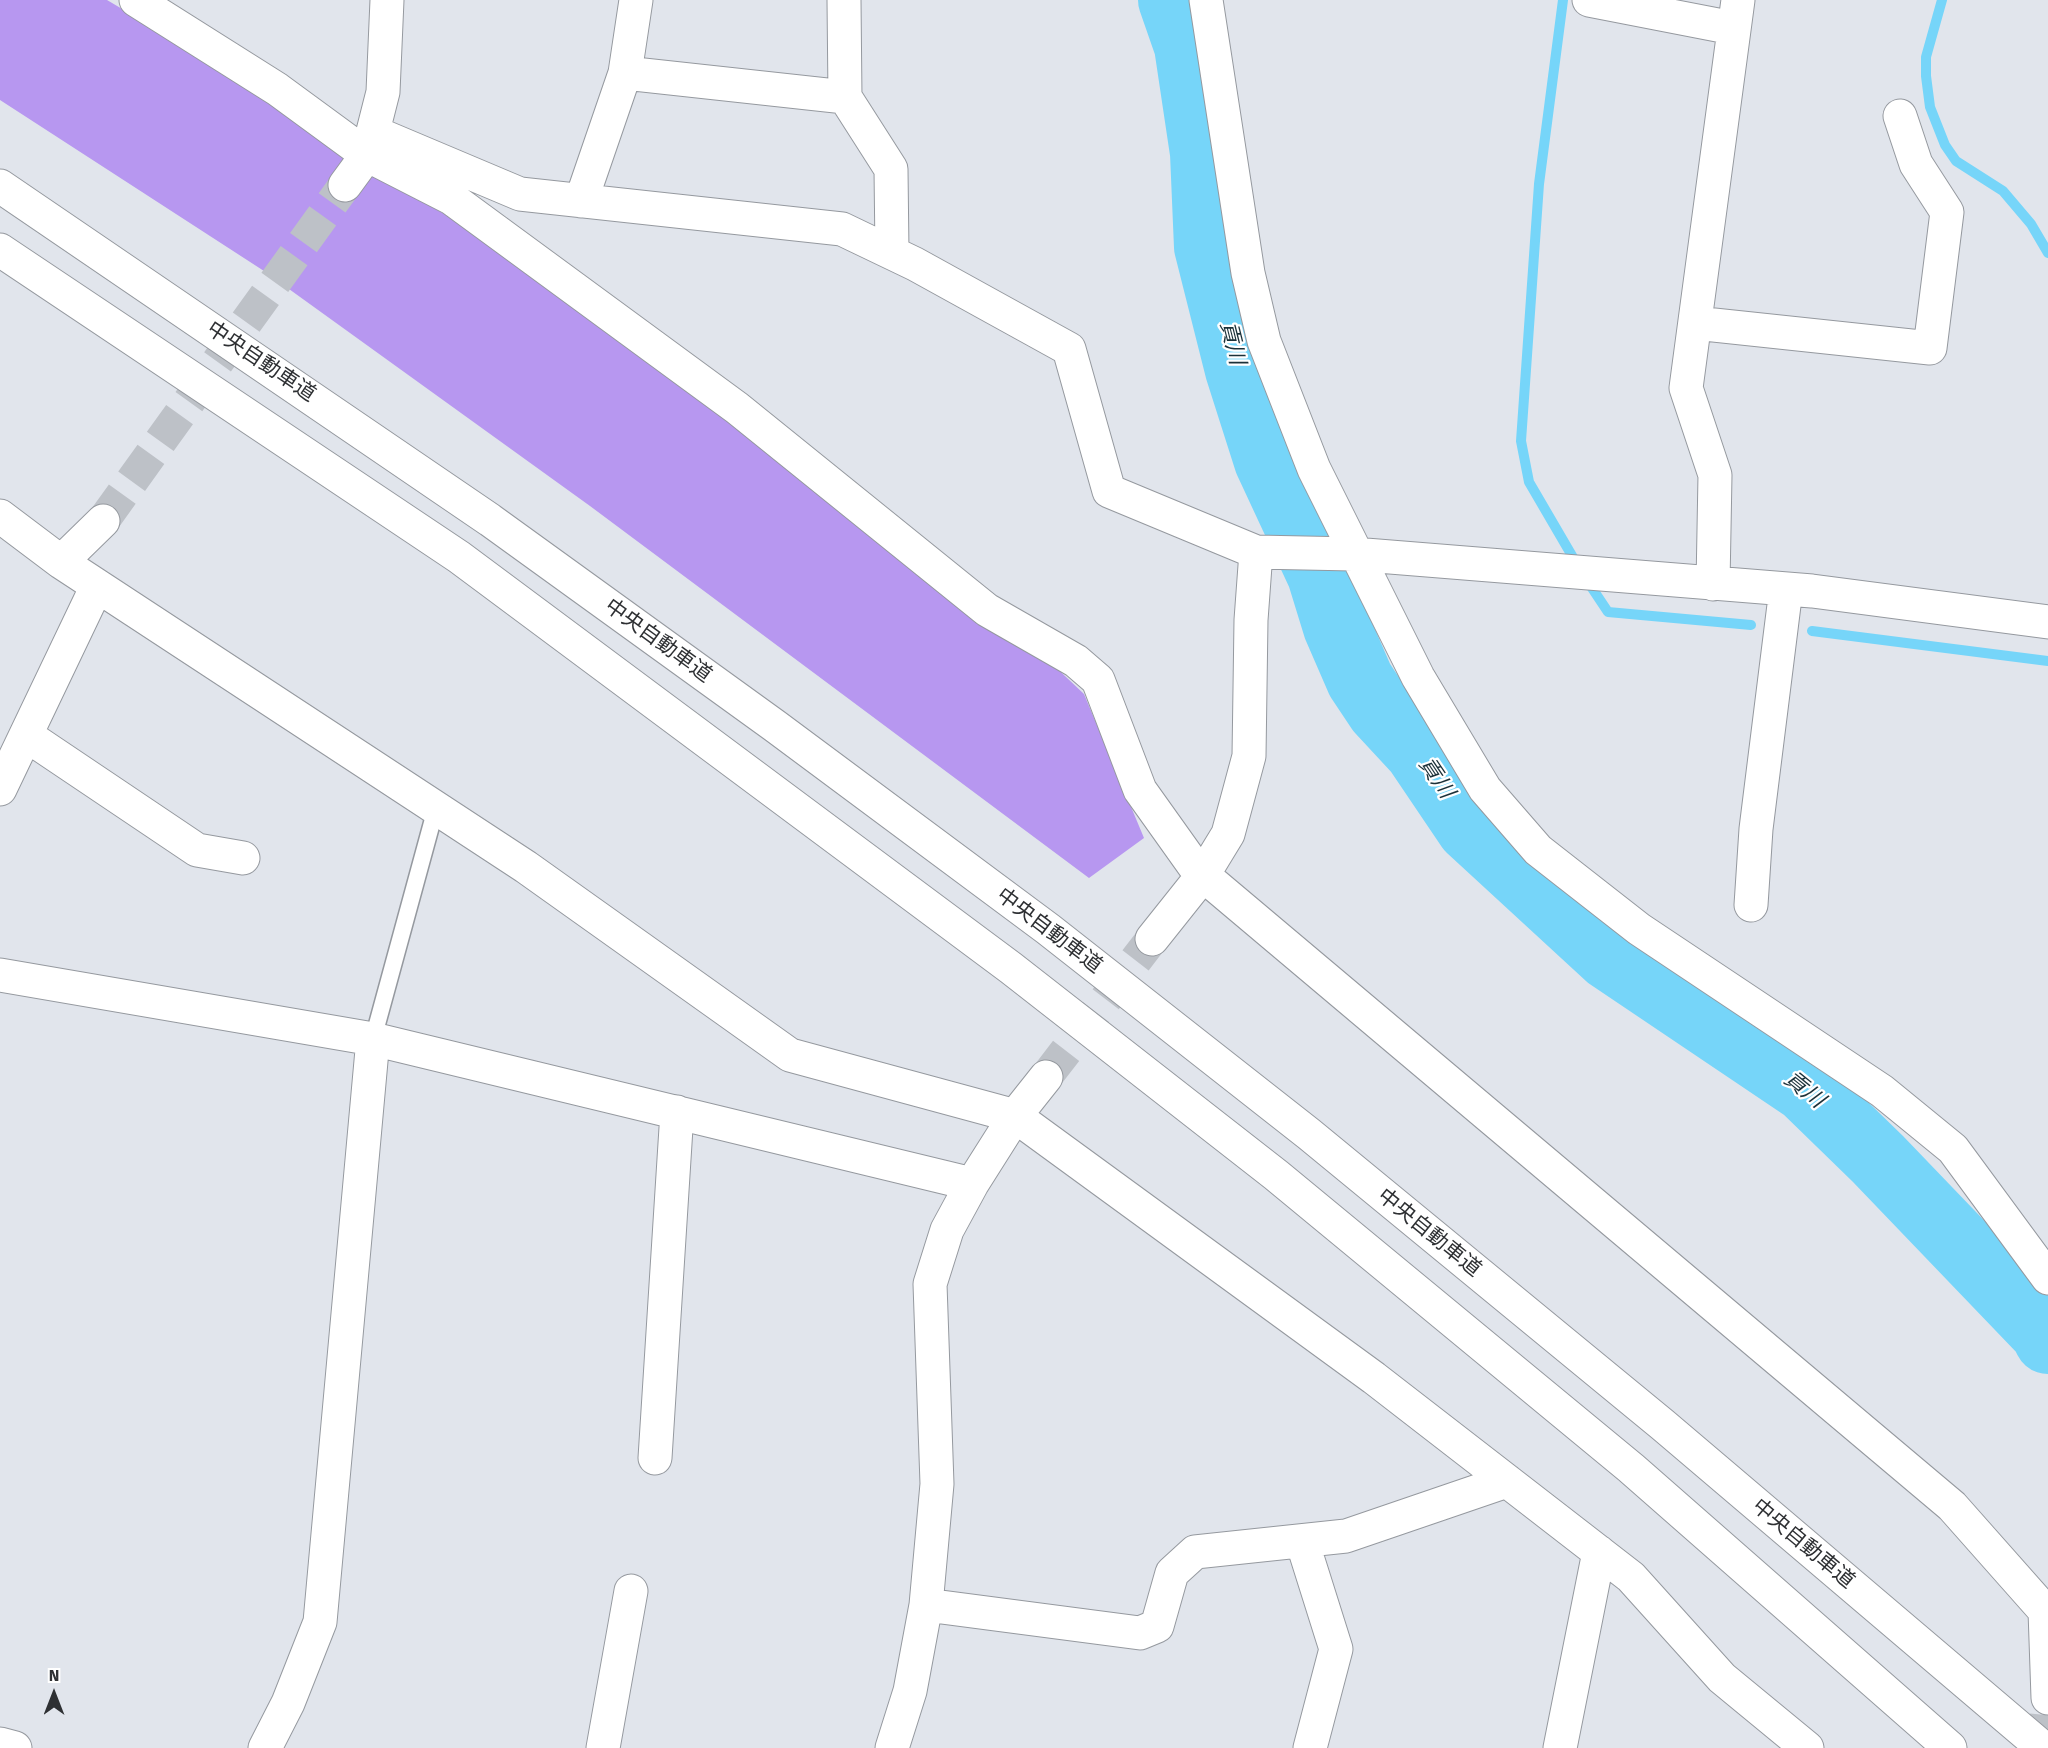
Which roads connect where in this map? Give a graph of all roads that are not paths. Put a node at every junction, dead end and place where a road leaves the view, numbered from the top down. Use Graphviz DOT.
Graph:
graph roads {
  1 [pos="136,0"];
  2 [pos="387,0"];
  3 [pos="636,0"];
  4 [pos="844,0"];
  5 [pos="1206,0"];
  6 [pos="1589,0"];
  7 [pos="1735,14"];
  8 [pos="625,73"];
  9 [pos="845,98"];
  10 [pos="1900,116"];
  11 [pos="370,143"];
  12 [pos="345,185"];
  13 [pos="0,186"];
  14 [pos="581,201"];
  15 [pos="0,250"];
  16 [pos="892,253"];
  17 [pos="1695,323"];
  18 [pos="0,516"];
  19 [pos="103,521"];
  20 [pos="1256,552"];
  21 [pos="1355,555"];
  22 [pos="61,562"];
  23 [pos="1713,584"];
  24 [pos="97,586"];
  25 [pos="1786,589"];
  26 [pos="2038,620"];
  27 [pos="26,735"];
  28 [pos="1,781"];
  29 [pos="436,808"];
  30 [pos="243,858"];
  31 [pos="1203,874"];
  32 [pos="1751,905"];
  33 [pos="1152,939"];
  34 [pos="0,975"];
  35 [pos="373,1039"];
  36 [pos="1046,1077"];
  37 [pos="677,1112"];
  38 [pos="1015,1116"];
  39 [pos="972,1184"];
  40 [pos="2048,1278"];
  41 [pos="655,1458"];
  42 [pos="1507,1481"];
  43 [pos="1302,1541"];
  44 [pos="1599,1552"];
  45 [pos="631,1591"];
  46 [pos="926,1605"];
  47 [pos="2048,1698"];
  48 [pos="0,1743"];
  49 [pos="274,1746"];
  50 [pos="15,1748"];
  51 [pos="603,1748"];
  52 [pos="892,1748"];
  53 [pos="1310,1748"];
  54 [pos="1560,1748"];
  55 [pos="1807,1748"];
  56 [pos="1950,1748"];
  57 [pos="2043,1748"];
  1 -- 11 [label="main road"];
  2 -- 11 [label="main road"];
  3 -- 8 [label="main road"];
  4 -- 9 [label="main road"];
  5 -- 21 [label="main road"];
  6 -- 7 [label="main road"];
  7 -- 17 [label="main road"];
  8 -- 9 [label="main road"];
  8 -- 14 [label="main road"];
  9 -- 16 [label="main road"];
  10 -- 17 [label="main road"];
  11 -- 12 [label="main road"];
  11 -- 14 [label="main road"];
  11 -- 31 [label="main road"];
  13 -- 57 [label="main road, 中央自動車道"];
  14 -- 16 [label="main road"];
  15 -- 56 [label="main road"];
  16 -- 20 [label="main road"];
  17 -- 23 [label="main road"];
  18 -- 22 [label="main road"];
  19 -- 22 [label="main road"];
  20 -- 21 [label="main road"];
  20 -- 31 [label="main road"];
  21 -- 23 [label="main road"];
  21 -- 40 [label="main road"];
  22 -- 24 [label="main road"];
  23 -- 25 [label="main road"];
  24 -- 27 [label="main road"];
  24 -- 29 [label="main road"];
  25 -- 26 [label="main road"];
  25 -- 32 [label="main road"];
  27 -- 28 [label="main road"];
  27 -- 30 [label="main road"];
  29 -- 35 [label="lane"];
  29 -- 38 [label="main road"];
  31 -- 33 [label="main road"];
  31 -- 47 [label="main road"];
  34 -- 35 [label="main road"];
  35 -- 37 [label="main road"];
  35 -- 49 [label="main road"];
  36 -- 38 [label="main road"];
  37 -- 39 [label="main road"];
  37 -- 41 [label="main road"];
  38 -- 39 [label="main road"];
  38 -- 42 [label="main road"];
  39 -- 46 [label="main road"];
  42 -- 43 [label="main road"];
  42 -- 44 [label="main road"];
  43 -- 46 [label="main road"];
  43 -- 53 [label="main road"];
  44 -- 54 [label="main road"];
  44 -- 55 [label="main road"];
  45 -- 51 [label="main road"];
  46 -- 52 [label="main road"];
  48 -- 50 [label="main road"];
}
